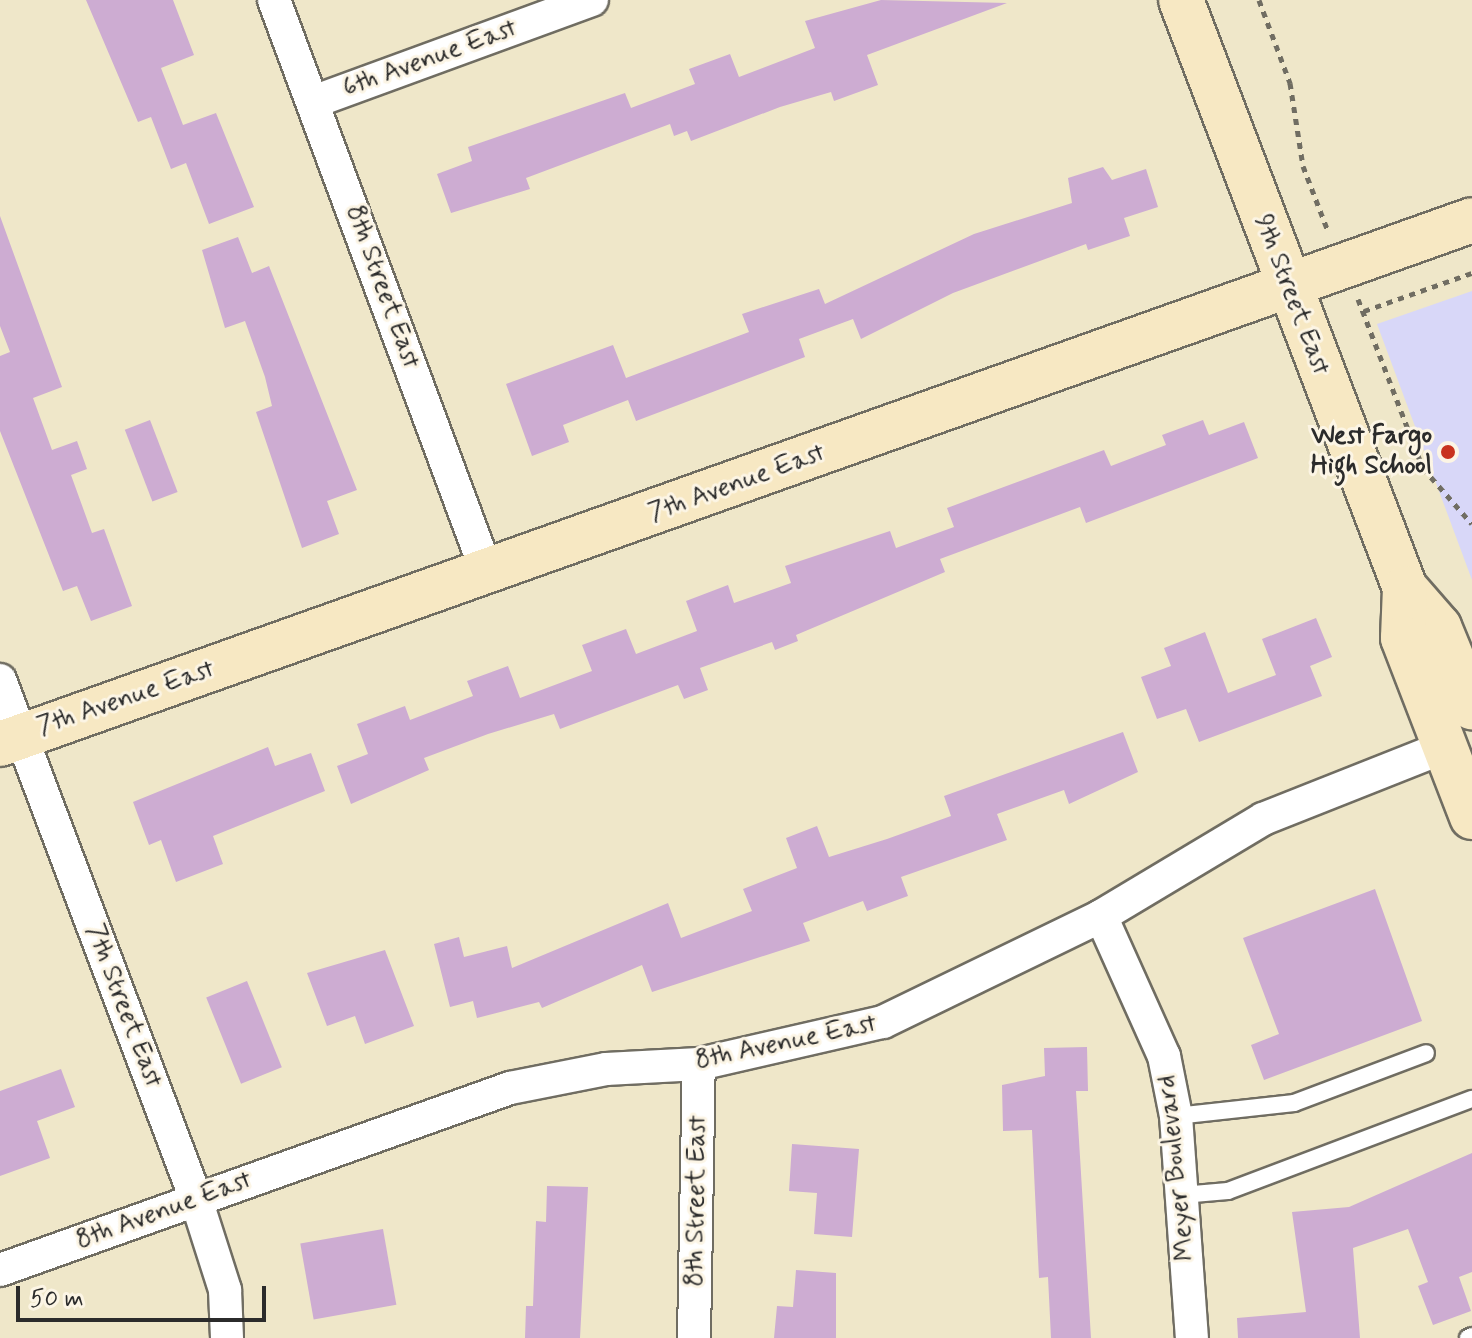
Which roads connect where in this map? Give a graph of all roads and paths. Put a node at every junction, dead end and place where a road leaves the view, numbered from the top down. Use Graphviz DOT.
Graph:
graph roads {
  1 [pos="274,0"];
  2 [pos="592,0"];
  3 [pos="1181,0"];
  4 [pos="1259,0"];
  5 [pos="313,102"];
  6 [pos="1472,220"];
  7 [pos="1342,266"];
  8 [pos="1472,273"];
  9 [pos="1286,285"];
  10 [pos="1364,311"];
  11 [pos="1472,524"];
  12 [pos="488,575"];
  13 [pos="1405,588"];
  14 [pos="0,680"];
  15 [pos="1472,707"];
  16 [pos="11,740"];
  17 [pos="1445,747"];
  18 [pos="1472,817"];
  19 [pos="1101,916"];
  20 [pos="1426,1053"];
  21 [pos="699,1064"];
  22 [pos="1472,1099"];
  23 [pos="1176,1116"];
  24 [pos="1182,1195"];
  25 [pos="196,1199"];
  26 [pos="0,1270"];
  27 [pos="227,1338"];
  28 [pos="694,1338"];
  29 [pos="1192,1338"];
  1 -- 5 [label="street, 8th Street East"];
  2 -- 5 [label="street, 6th Avenue East"];
  3 -- 9 [label="street, 9th Street East"];
  4 -- 7 [label="path"];
  5 -- 12 [label="street, 8th Street East"];
  6 -- 7 [label="street, 7th Avenue East"];
  7 -- 9 [label="street, 7th Avenue East"];
  7 -- 10 [label="path"];
  8 -- 10 [label="path"];
  9 -- 12 [label="street, 7th Avenue East"];
  9 -- 13 [label="street, 9th Street East"];
  10 -- 11 [label="path"];
  12 -- 16 [label="street, 7th Avenue East"];
  13 -- 15 [label="street, 9th Street East"];
  13 -- 17 [label="street, 9th Street East"];
  14 -- 16 [label="street, 7th Street East"];
  16 -- 25 [label="street, 7th Street East"];
  17 -- 18 [label="street, 9th Street East"];
  17 -- 19 [label="street, 8th Avenue East"];
  19 -- 21 [label="street, 8th Avenue East"];
  19 -- 23 [label="street, Meyer Boulevard"];
  20 -- 23 [label="lane"];
  21 -- 25 [label="street, 8th Avenue East"];
  21 -- 28 [label="street, 8th Street East"];
  22 -- 24 [label="lane"];
  23 -- 24 [label="street, Meyer Boulevard"];
  24 -- 29 [label="street, Meyer Boulevard"];
  25 -- 26 [label="street, 8th Avenue East"];
  25 -- 27 [label="street, 7th Street East"];
}
